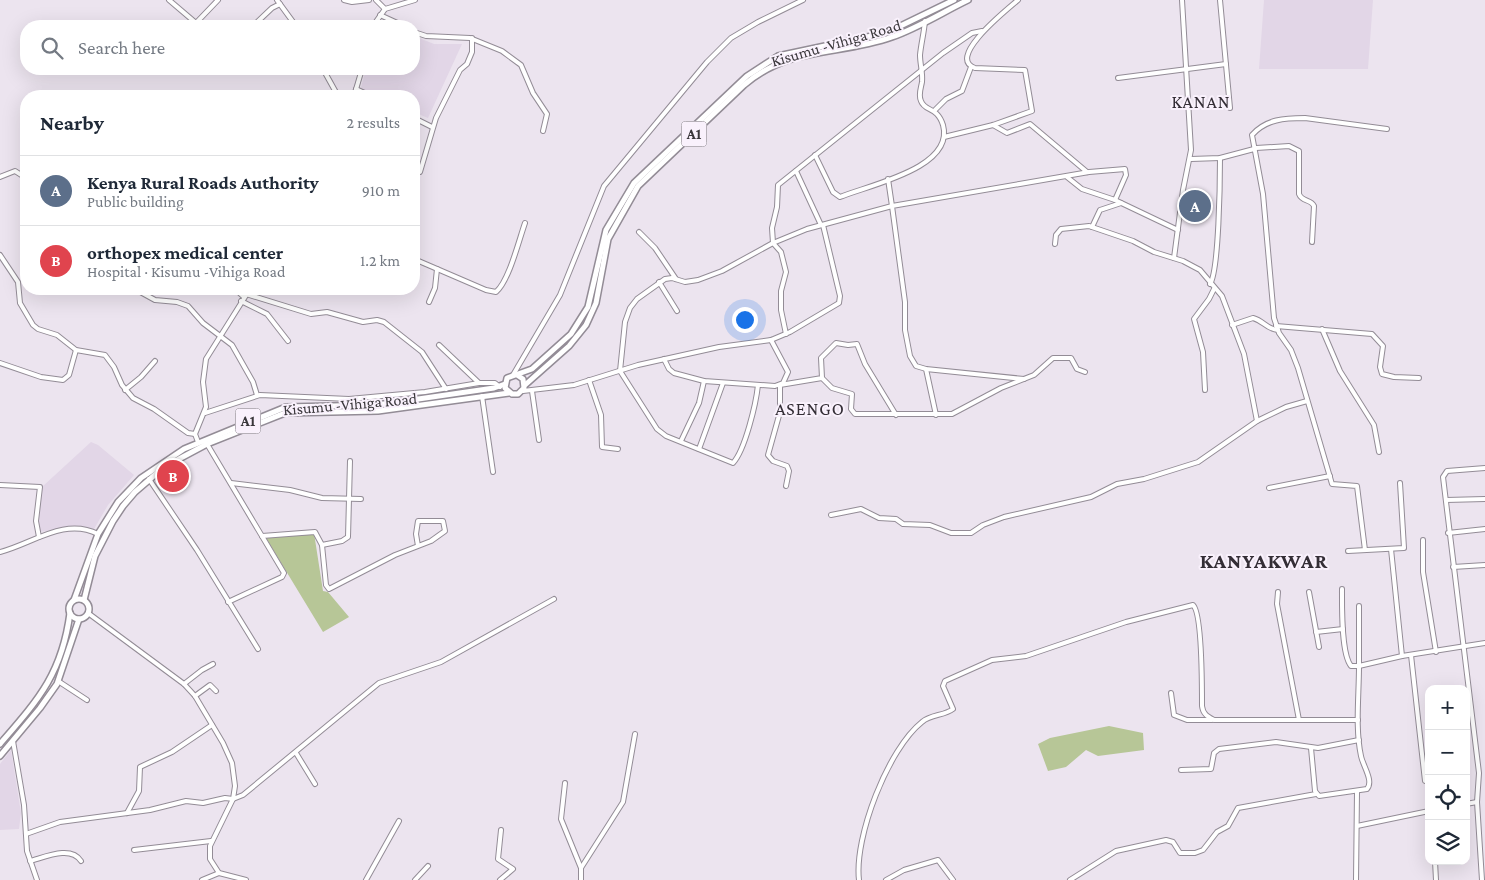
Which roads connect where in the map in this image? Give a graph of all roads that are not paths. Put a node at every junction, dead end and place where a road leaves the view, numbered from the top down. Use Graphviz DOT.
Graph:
graph roads {
  1 [pos="169,0"];
  2 [pos="218,0"];
  3 [pos="344,0"];
  4 [pos="369,0"];
  5 [pos="415,0"];
  6 [pos="804,0"];
  7 [pos="954,0"];
  8 [pos="968,0"];
  9 [pos="1018,0"];
  10 [pos="1182,0"];
  11 [pos="1220,0"];
  12 [pos="279,1"];
  13 [pos="378,1"];
  14 [pos="385,9"];
  15 [pos="380,14"];
  16 [pos="192,20"];
  17 [pos="199,20"];
  18 [pos="259,20"];
  19 [pos="292,20"];
  20 [pos="376,20"];
  21 [pos="392,20"];
  22 [pos="925,21"];
  23 [pos="982,31"];
  24 [pos="420,34"];
  25 [pos="472,38"];
  26 [pos="1226,64"];
  27 [pos="971,67"];
  28 [pos="1186,69"];
  29 [pos="922,72"];
  30 [pos="326,75"];
  31 [pos="360,75"];
  32 [pos="1118,78"];
  33 [pos="356,89"];
  34 [pos="335,90"];
  35 [pos="1230,108"];
  36 [pos="935,110"];
  37 [pos="420,121"];
  38 [pos="994,125"];
  39 [pos="432,127"];
  40 [pos="1387,129"];
  41 [pos="543,131"];
  42 [pos="944,137"];
  43 [pos="1255,148"];
  44 [pos="815,155"];
  45 [pos="1220,158"];
  46 [pos="1191,159"];
  47 [pos="796,171"];
  48 [pos="420,172"];
  49 [pos="1088,173"];
  50 [pos="20,174"];
  51 [pos="0,177"];
  52 [pos="1067,177"];
  53 [pos="888,179"];
  54 [pos="1114,200"];
  55 [pos="1121,203"];
  56 [pos="892,206"];
  57 [pos="525,223"];
  58 [pos="822,225"];
  59 [pos="1092,227"];
  60 [pos="1178,230"];
  61 [pos="638,232"];
  62 [pos="1312,242"];
  63 [pos="773,243"];
  64 [pos="1055,244"];
  65 [pos="0,255"];
  66 [pos="1174,258"];
  67 [pos="420,262"];
  68 [pos="437,269"];
  69 [pos="676,279"];
  70 [pos="659,282"];
  71 [pos="1210,284"];
  72 [pos="1214,289"];
  73 [pos="146,295"];
  74 [pos="244,297"];
  75 [pos="428,302"];
  76 [pos="677,311"];
  77 [pos="1232,325"];
  78 [pos="1277,328"];
  79 [pos="1322,329"];
  80 [pos="786,334"];
  81 [pos="221,335"];
  82 [pos="771,340"];
  83 [pos="288,342"];
  84 [pos="439,345"];
  85 [pos="76,350"];
  86 [pos="664,359"];
  87 [pos="155,361"];
  88 [pos="0,363"];
  89 [pos="926,370"];
  90 [pos="620,371"];
  91 [pos="1085,372"];
  92 [pos="515,375"];
  93 [pos="822,378"];
  94 [pos="1419,378"];
  95 [pos="1024,379"];
  96 [pos="589,380"];
  97 [pos="704,381"];
  98 [pos="479,383"];
  99 [pos="723,383"];
  100 [pos="758,385"];
  101 [pos="780,385"];
  102 [pos="502,386"];
  103 [pos="524,388"];
  104 [pos="446,389"];
  105 [pos="125,390"];
  106 [pos="532,390"];
  107 [pos="1205,390"];
  108 [pos="509,393"];
  109 [pos="257,395"];
  110 [pos="482,396"];
  111 [pos="1307,402"];
  112 [pos="205,413"];
  113 [pos="896,415"];
  114 [pos="936,415"];
  115 [pos="1257,421"];
  116 [pos="195,434"];
  117 [pos="539,440"];
  118 [pos="681,441"];
  119 [pos="198,442"];
  120 [pos="207,444"];
  121 [pos="618,449"];
  122 [pos="699,449"];
  123 [pos="1379,452"];
  124 [pos="350,461"];
  125 [pos="1485,468"];
  126 [pos="494,472"];
  127 [pos="1330,476"];
  128 [pos="149,479"];
  129 [pos="231,483"];
  130 [pos="1400,483"];
  131 [pos="0,485"];
  132 [pos="786,486"];
  133 [pos="1269,488"];
  134 [pos="349,498"];
  135 [pos="362,499"];
  136 [pos="1485,499"];
  137 [pos="1446,500"];
  138 [pos="831,515"];
  139 [pos="1485,529"];
  140 [pos="1448,533"];
  141 [pos="98,534"];
  142 [pos="262,536"];
  143 [pos="39,537"];
  144 [pos="1423,540"];
  145 [pos="322,546"];
  146 [pos="418,546"];
  147 [pos="1391,549"];
  148 [pos="1365,550"];
  149 [pos="1348,551"];
  150 [pos="0,552"];
  151 [pos="1485,565"];
  152 [pos="1453,567"];
  153 [pos="1342,589"];
  154 [pos="1278,592"];
  155 [pos="1308,592"];
  156 [pos="554,599"];
  157 [pos="74,600"];
  158 [pos="84,600"];
  159 [pos="228,602"];
  160 [pos="1359,606"];
  161 [pos="70,613"];
  162 [pos="88,613"];
  163 [pos="79,619"];
  164 [pos="1343,629"];
  165 [pos="1316,632"];
  166 [pos="1485,643"];
  167 [pos="1318,647"];
  168 [pos="1465,647"];
  169 [pos="258,650"];
  170 [pos="1436,652"];
  171 [pos="1411,655"];
  172 [pos="1402,656"];
  173 [pos="213,664"];
  174 [pos="1359,666"];
  175 [pos="58,681"];
  176 [pos="184,684"];
  177 [pos="216,691"];
  178 [pos="1171,693"];
  179 [pos="195,696"];
  180 [pos="87,700"];
  181 [pos="1214,720"];
  182 [pos="1299,720"];
  183 [pos="1358,720"];
  184 [pos="212,725"];
  185 [pos="634,734"];
  186 [pos="1359,740"];
  187 [pos="13,741"];
  188 [pos="0,744"];
  189 [pos="1311,748"];
  190 [pos="296,753"];
  191 [pos="0,756"];
  192 [pos="1181,770"];
  193 [pos="1425,781"];
  194 [pos="565,783"];
  195 [pos="315,784"];
  196 [pos="1357,792"];
  197 [pos="1316,794"];
  198 [pos="234,799"];
  199 [pos="1478,802"];
  200 [pos="1470,803"];
  201 [pos="1425,812"];
  202 [pos="127,813"];
  203 [pos="399,821"];
  204 [pos="1358,826"];
  205 [pos="501,830"];
  206 [pos="26,834"];
  207 [pos="211,841"];
  208 [pos="134,850"];
  209 [pos="30,861"];
  210 [pos="81,861"];
  211 [pos="1435,865"];
  212 [pos="428,866"];
  213 [pos="581,868"];
  214 [pos="219,873"];
  215 [pos="37,880"];
  216 [pos="202,880"];
  217 [pos="246,880"];
  218 [pos="366,880"];
  219 [pos="415,880"];
  220 [pos="500,880"];
  221 [pos="581,880"];
  222 [pos="859,880"];
  223 [pos="886,880"];
  224 [pos="953,880"];
  225 [pos="1070,880"];
  226 [pos="1356,880"];
  227 [pos="1436,880"];
  228 [pos="1482,880"];
  1 -- 16 [label="street"];
  2 -- 17 [label="street"];
  3 -- 4 [label="street"];
  5 -- 14 [label="street"];
  6 -- 92 [label="street"];
  7 -- 92 [label="highway, Kisumu -Vihiga Road / A1"];
  8 -- 22 [label="highway, Kisumu -Vihiga Road / A1"];
  9 -- 23 [label="street"];
  10 -- 28 [label="street"];
  11 -- 26 [label="street"];
  12 -- 18 [label="street"];
  12 -- 19 [label="street"];
  13 -- 14 [label="street"];
  14 -- 15 [label="street"];
  15 -- 20 [label="street"];
  15 -- 21 [label="street"];
  22 -- 29 [label="street"];
  22 -- 103 [label="highway, Kisumu -Vihiga Road / A1"];
  23 -- 27 [label="street"];
  23 -- 29 [label="street"];
  24 -- 25 [label="street"];
  25 -- 39 [label="street"];
  25 -- 41 [label="street"];
  26 -- 28 [label="street"];
  26 -- 35 [label="street"];
  27 -- 36 [label="street"];
  27 -- 38 [label="street"];
  28 -- 32 [label="street"];
  28 -- 46 [label="street"];
  29 -- 36 [label="street"];
  29 -- 44 [label="street"];
  30 -- 34 [label="street"];
  31 -- 33 [label="street"];
  36 -- 42 [label="street"];
  37 -- 39 [label="street"];
  38 -- 42 [label="street"];
  38 -- 49 [label="street"];
  39 -- 48 [label="street"];
  40 -- 43 [label="street"];
  42 -- 53 [label="street"];
  43 -- 45 [label="street"];
  43 -- 62 [label="street"];
  43 -- 78 [label="street"];
  44 -- 47 [label="street"];
  44 -- 53 [label="street"];
  45 -- 46 [label="street"];
  45 -- 71 [label="street"];
  46 -- 60 [label="street"];
  47 -- 58 [label="street"];
  47 -- 63 [label="street"];
  49 -- 52 [label="street"];
  49 -- 54 [label="street"];
  50 -- 51 [label="street"];
  52 -- 54 [label="street"];
  52 -- 56 [label="street"];
  53 -- 56 [label="street"];
  54 -- 55 [label="street"];
  55 -- 59 [label="street"];
  55 -- 60 [label="street"];
  56 -- 58 [label="street"];
  56 -- 89 [label="street"];
  57 -- 68 [label="street"];
  58 -- 63 [label="street"];
  58 -- 80 [label="street"];
  59 -- 64 [label="street"];
  59 -- 66 [label="street"];
  60 -- 66 [label="street"];
  61 -- 69 [label="street"];
  63 -- 69 [label="street"];
  63 -- 80 [label="street"];
  65 -- 85 [label="street"];
  66 -- 71 [label="street"];
  67 -- 68 [label="street"];
  68 -- 75 [label="street"];
  69 -- 70 [label="street"];
  70 -- 76 [label="street"];
  70 -- 90 [label="street"];
  71 -- 72 [label="street"];
  72 -- 77 [label="street"];
  72 -- 107 [label="street"];
  73 -- 81 [label="street"];
  74 -- 81 [label="street"];
  74 -- 83 [label="street"];
  74 -- 104 [label="street"];
  77 -- 78 [label="street"];
  77 -- 115 [label="street"];
  78 -- 79 [label="street"];
  78 -- 111 [label="street"];
  79 -- 94 [label="street"];
  79 -- 123 [label="street"];
  80 -- 82 [label="street"];
  81 -- 109 [label="street"];
  81 -- 112 [label="street"];
  82 -- 86 [label="street"];
  82 -- 101 [label="street"];
  84 -- 98 [label="street"];
  85 -- 88 [label="street"];
  85 -- 105 [label="street"];
  86 -- 90 [label="street"];
  86 -- 97 [label="street"];
  87 -- 105 [label="street"];
  89 -- 95 [label="street"];
  89 -- 114 [label="street"];
  90 -- 96 [label="street"];
  90 -- 118 [label="street"];
  91 -- 95 [label="street"];
  92 -- 102 [label="highway, A1"];
  92 -- 103 [label="highway"];
  93 -- 101 [label="street"];
  93 -- 113 [label="street"];
  93 -- 113 [label="street"];
  95 -- 114 [label="street"];
  96 -- 106 [label="street"];
  96 -- 121 [label="street"];
  97 -- 99 [label="street"];
  97 -- 118 [label="street"];
  98 -- 102 [label="street"];
  98 -- 104 [label="street"];
  99 -- 100 [label="street"];
  99 -- 122 [label="street"];
  100 -- 101 [label="street"];
  100 -- 122 [label="street"];
  101 -- 132 [label="street"];
  102 -- 108 [label="highway"];
  102 -- 119 [label="highway, Kisumu -Vihiga Road / A1"];
  103 -- 106 [label="street"];
  103 -- 108 [label="highway, A1"];
  104 -- 109 [label="street"];
  105 -- 116 [label="street"];
  106 -- 117 [label="street"];
  108 -- 110 [label="highway, Kisumu -Vihiga Road / A1"];
  109 -- 112 [label="street"];
  110 -- 120 [label="highway, Kisumu -Vihiga Road / A1"];
  110 -- 126 [label="street"];
  111 -- 115 [label="street"];
  111 -- 127 [label="street"];
  112 -- 116 [label="street"];
  113 -- 114 [label="street"];
  115 -- 138 [label="street"];
  116 -- 119 [label="street"];
  118 -- 122 [label="street"];
  119 -- 141 [label="highway, Kisumu -Vihiga Road / A1"];
  120 -- 128 [label="highway, Kisumu -Vihiga Road / A1"];
  120 -- 129 [label="street"];
  124 -- 134 [label="street"];
  125 -- 137 [label="street"];
  127 -- 133 [label="street"];
  127 -- 148 [label="street"];
  128 -- 158 [label="highway, Kisumu -Vihiga Road / A1"];
  128 -- 159 [label="street"];
  129 -- 134 [label="street"];
  129 -- 142 [label="street"];
  130 -- 147 [label="street"];
  131 -- 143 [label="street"];
  134 -- 135 [label="street"];
  134 -- 145 [label="street"];
  136 -- 137 [label="street"];
  137 -- 140 [label="street"];
  139 -- 140 [label="street"];
  140 -- 152 [label="street"];
  141 -- 143 [label="street"];
  141 -- 157 [label="highway, Kisumu -Vihiga Road / A1"];
  142 -- 145 [label="street"];
  142 -- 159 [label="street"];
  143 -- 150 [label="street"];
  144 -- 170 [label="street"];
  145 -- 146 [label="street"];
  146 -- 146 [label="street"];
  147 -- 148 [label="street"];
  147 -- 172 [label="street"];
  148 -- 149 [label="street"];
  151 -- 152 [label="street"];
  152 -- 168 [label="street"];
  153 -- 164 [label="street"];
  154 -- 182 [label="street"];
  155 -- 165 [label="street"];
  156 -- 190 [label="street"];
  157 -- 158 [label="highway"];
  157 -- 161 [label="highway, A1"];
  158 -- 162 [label="highway"];
  159 -- 169 [label="street"];
  160 -- 174 [label="street"];
  161 -- 163 [label="highway"];
  161 -- 188 [label="highway, A1"];
  162 -- 163 [label="highway"];
  162 -- 176 [label="street"];
  163 -- 175 [label="highway"];
  164 -- 165 [label="street"];
  164 -- 174 [label="street"];
  165 -- 167 [label="street"];
  166 -- 168 [label="street"];
  168 -- 170 [label="street"];
  168 -- 199 [label="street"];
  170 -- 171 [label="street"];
  171 -- 172 [label="street"];
  171 -- 193 [label="street"];
  172 -- 174 [label="street"];
  173 -- 176 [label="street"];
  174 -- 183 [label="street"];
  175 -- 180 [label="street"];
  175 -- 187 [label="highway"];
  176 -- 179 [label="street"];
  177 -- 179 [label="street"];
  178 -- 181 [label="street"];
  179 -- 184 [label="street"];
  181 -- 182 [label="street"];
  181 -- 222 [label="street"];
  182 -- 183 [label="street"];
  183 -- 186 [label="street"];
  184 -- 198 [label="street"];
  184 -- 202 [label="street"];
  185 -- 213 [label="street"];
  186 -- 189 [label="street"];
  186 -- 196 [label="street"];
  187 -- 191 [label="highway"];
  187 -- 206 [label="street"];
  189 -- 192 [label="street"];
  189 -- 197 [label="street"];
  190 -- 195 [label="street"];
  190 -- 198 [label="street"];
  194 -- 213 [label="street"];
  196 -- 197 [label="street"];
  196 -- 204 [label="street"];
  197 -- 225 [label="street"];
  198 -- 202 [label="street"];
  198 -- 207 [label="street"];
  199 -- 200 [label="street"];
  199 -- 228 [label="street"];
  201 -- 204 [label="street"];
  202 -- 206 [label="street"];
  203 -- 218 [label="street"];
  204 -- 226 [label="street"];
  205 -- 220 [label="street"];
  206 -- 209 [label="street"];
  207 -- 208 [label="street"];
  207 -- 214 [label="street"];
  209 -- 210 [label="street"];
  209 -- 215 [label="street"];
  211 -- 227 [label="street"];
  212 -- 219 [label="street"];
  213 -- 221 [label="street"];
  214 -- 216 [label="street"];
  214 -- 217 [label="street"];
  223 -- 224 [label="street"];
}
